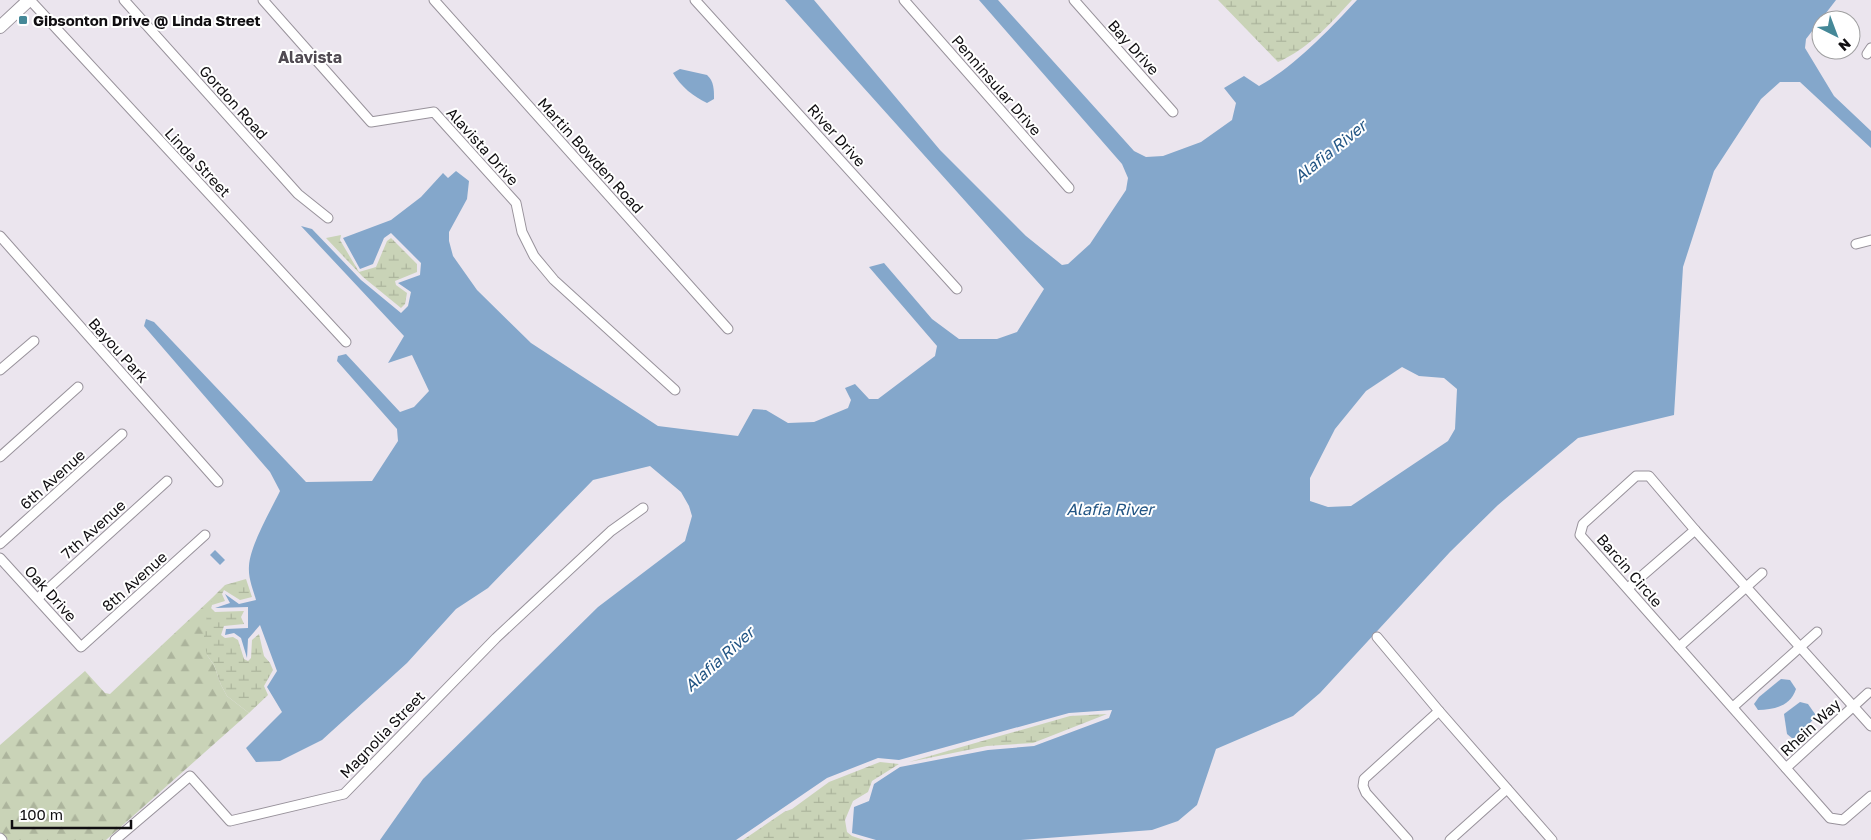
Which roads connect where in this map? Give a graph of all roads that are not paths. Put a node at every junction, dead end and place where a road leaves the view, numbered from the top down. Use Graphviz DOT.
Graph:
graph roads {
  1 [pos="124,0"];
  2 [pos="263,0"];
  3 [pos="434,0"];
  4 [pos="695,0"];
  5 [pos="904,0"];
  6 [pos="1074,0"];
  7 [pos="25,2"];
  8 [pos="0,26"];
  9 [pos="1174,112"];
  10 [pos="1069,188"];
  11 [pos="328,218"];
  12 [pos="0,236"];
  13 [pos="1871,240"];
  14 [pos="1856,244"];
  15 [pos="957,289"];
  16 [pos="728,329"];
  17 [pos="34,341"];
  18 [pos="346,342"];
  19 [pos="0,370"];
  20 [pos="78,387"];
  21 [pos="675,390"];
  22 [pos="122,434"];
  23 [pos="0,457"];
  24 [pos="167,481"];
  25 [pos="218,482"];
  26 [pos="643,508"];
  27 [pos="1695,530"];
  28 [pos="205,535"];
  29 [pos="0,544"];
  30 [pos="0,558"];
  31 [pos="1762,573"];
  32 [pos="1628,588"];
  33 [pos="1747,588"];
  34 [pos="38,598"];
  35 [pos="1817,632"];
  36 [pos="1377,637"];
  37 [pos="81,647"];
  38 [pos="1679,647"];
  39 [pos="1800,648"];
  40 [pos="1868,693"];
  41 [pos="1853,706"];
  42 [pos="1733,707"];
  43 [pos="1439,711"];
  44 [pos="1871,726"];
  45 [pos="1786,768"];
  46 [pos="1507,789"];
  47 [pos="1871,796"];
  48 [pos="115,840"];
  49 [pos="1408,840"];
  50 [pos="1450,840"];
  51 [pos="1552,840"];
  1 -- 11 [label="street, Gordon Road"];
  2 -- 21 [label="street, Alavista Drive"];
  3 -- 16 [label="street, Martin Bowden Road"];
  4 -- 15 [label="street, River Drive"];
  5 -- 10 [label="street, Penninsular Drive"];
  6 -- 9 [label="street, Bay Drive"];
  7 -- 8 [label="main road"];
  7 -- 18 [label="street, Linda Street"];
  12 -- 25 [label="street, Bayou Park"];
  13 -- 14 [label="street"];
  17 -- 19 [label="street"];
  20 -- 23 [label="street"];
  22 -- 29 [label="street, 6th Avenue"];
  24 -- 34 [label="street, 7th Avenue"];
  26 -- 48 [label="street, Magnolia Street"];
  27 -- 32 [label="street"];
  27 -- 32 [label="street, Barcin Circle"];
  27 -- 33 [label="street, Barcin Circle"];
  28 -- 37 [label="street, 8th Avenue"];
  30 -- 34 [label="street, Oak Drive"];
  31 -- 33 [label="street"];
  32 -- 38 [label="street, Barcin Circle"];
  33 -- 38 [label="street"];
  33 -- 39 [label="street, Barcin Circle"];
  34 -- 37 [label="street, Oak Drive"];
  35 -- 39 [label="street"];
  36 -- 43 [label="street"];
  38 -- 42 [label="street, Barcin Circle"];
  39 -- 41 [label="street, Barcin Circle"];
  39 -- 42 [label="street"];
  40 -- 41 [label="street, Rhein Way"];
  41 -- 44 [label="street, Barcin Circle"];
  41 -- 45 [label="street, Rhein Way"];
  42 -- 45 [label="street, Barcin Circle"];
  43 -- 46 [label="street"];
  43 -- 49 [label="street"];
  45 -- 47 [label="street, Barcin Circle"];
  46 -- 50 [label="street"];
  46 -- 51 [label="street"];
}
